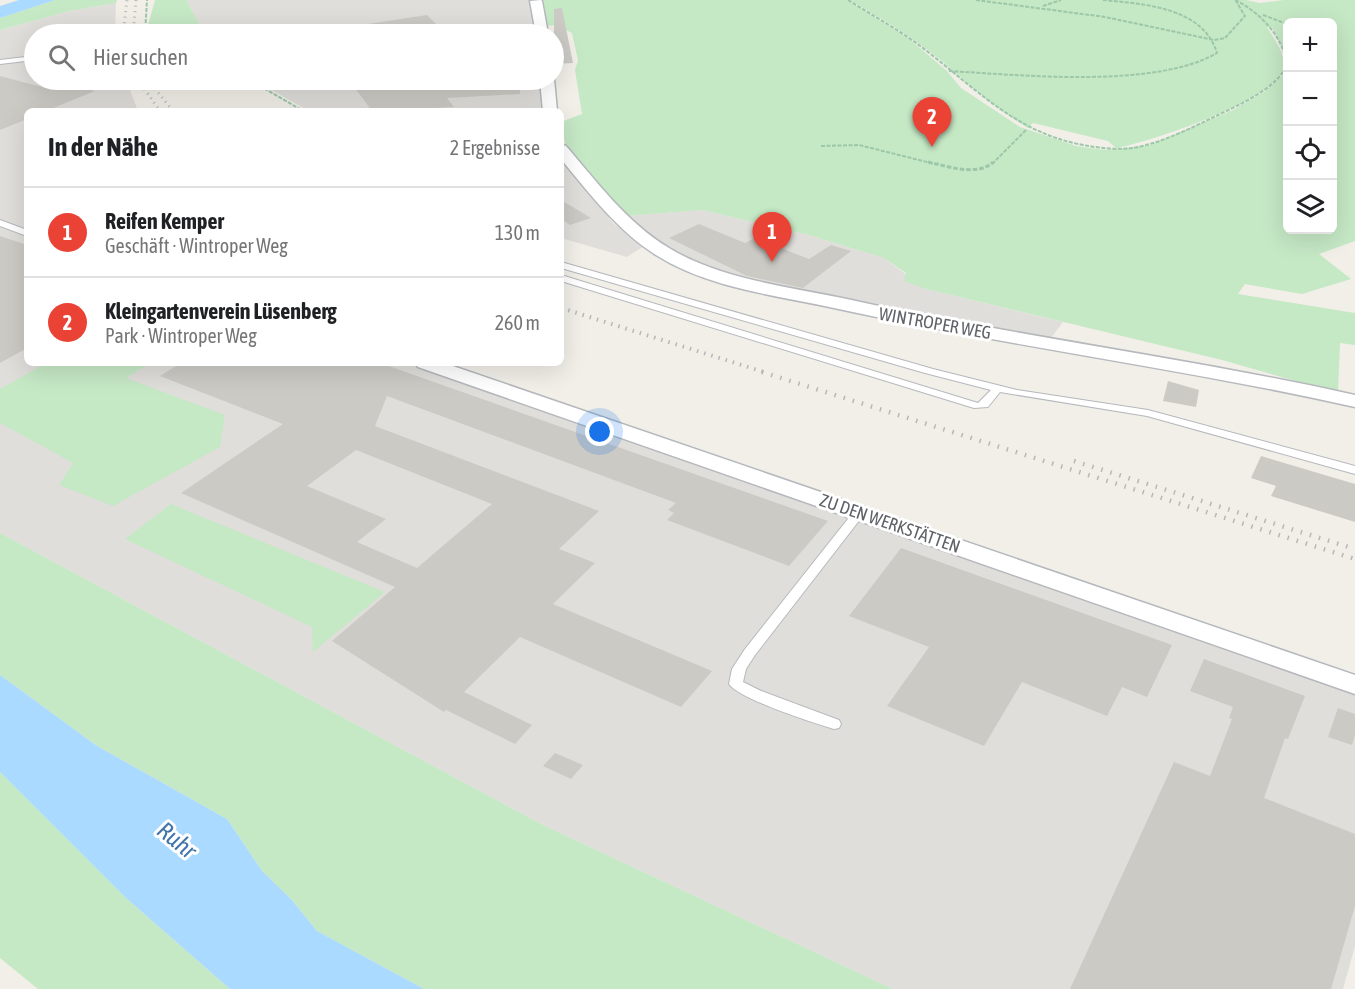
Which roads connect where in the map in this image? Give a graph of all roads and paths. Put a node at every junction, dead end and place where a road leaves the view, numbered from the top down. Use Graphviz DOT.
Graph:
graph roads {
  1 [pos="147,0"];
  2 [pos="848,0"];
  3 [pos="976,0"];
  4 [pos="1060,0"];
  5 [pos="1103,0"];
  6 [pos="1235,0"];
  7 [pos="536,1"];
  8 [pos="1039,7"];
  9 [pos="1259,14"];
  10 [pos="1283,23"];
  11 [pos="146,24"];
  12 [pos="540,24"];
  13 [pos="1214,40"];
  14 [pos="24,59"];
  15 [pos="0,62"];
  16 [pos="949,71"];
  17 [pos="267,90"];
  18 [pos="548,90"];
  19 [pos="298,108"];
  20 [pos="550,108"];
  21 [pos="1027,129"];
  22 [pos="821,146"];
  23 [pos="564,152"];
  24 [pos="0,223"];
  25 [pos="24,232"];
  26 [pos="564,266"];
  27 [pos="564,279"];
  28 [pos="434,366"];
  29 [pos="998,388"];
  30 [pos="1355,402"];
  31 [pos="1355,470"];
  32 [pos="860,513"];
  33 [pos="1355,685"];
  34 [pos="834,724"];
  1 -- 11 [label="path"];
  2 -- 16 [label="path"];
  3 -- 8 [label="path"];
  4 -- 8 [label="path"];
  5 -- 13 [label="path"];
  6 -- 9 [label="path"];
  6 -- 13 [label="path"];
  7 -- 12 [label="street"];
  8 -- 13 [label="path"];
  9 -- 10 [label="path"];
  9 -- 21 [label="path"];
  13 -- 16 [label="path"];
  14 -- 15 [label="lane"];
  16 -- 21 [label="path"];
  17 -- 19 [label="path"];
  18 -- 20 [label="street"];
  21 -- 22 [label="path"];
  23 -- 30 [label="street, WINTROPER WEG"];
  24 -- 25 [label="lane"];
  26 -- 29 [label="lane"];
  27 -- 29 [label="lane"];
  28 -- 32 [label="street, ZU DEN WERKSTÄTTEN"];
  29 -- 31 [label="lane"];
  32 -- 33 [label="street, ZU DEN WERKSTÄTTEN"];
  32 -- 34 [label="lane"];
}
